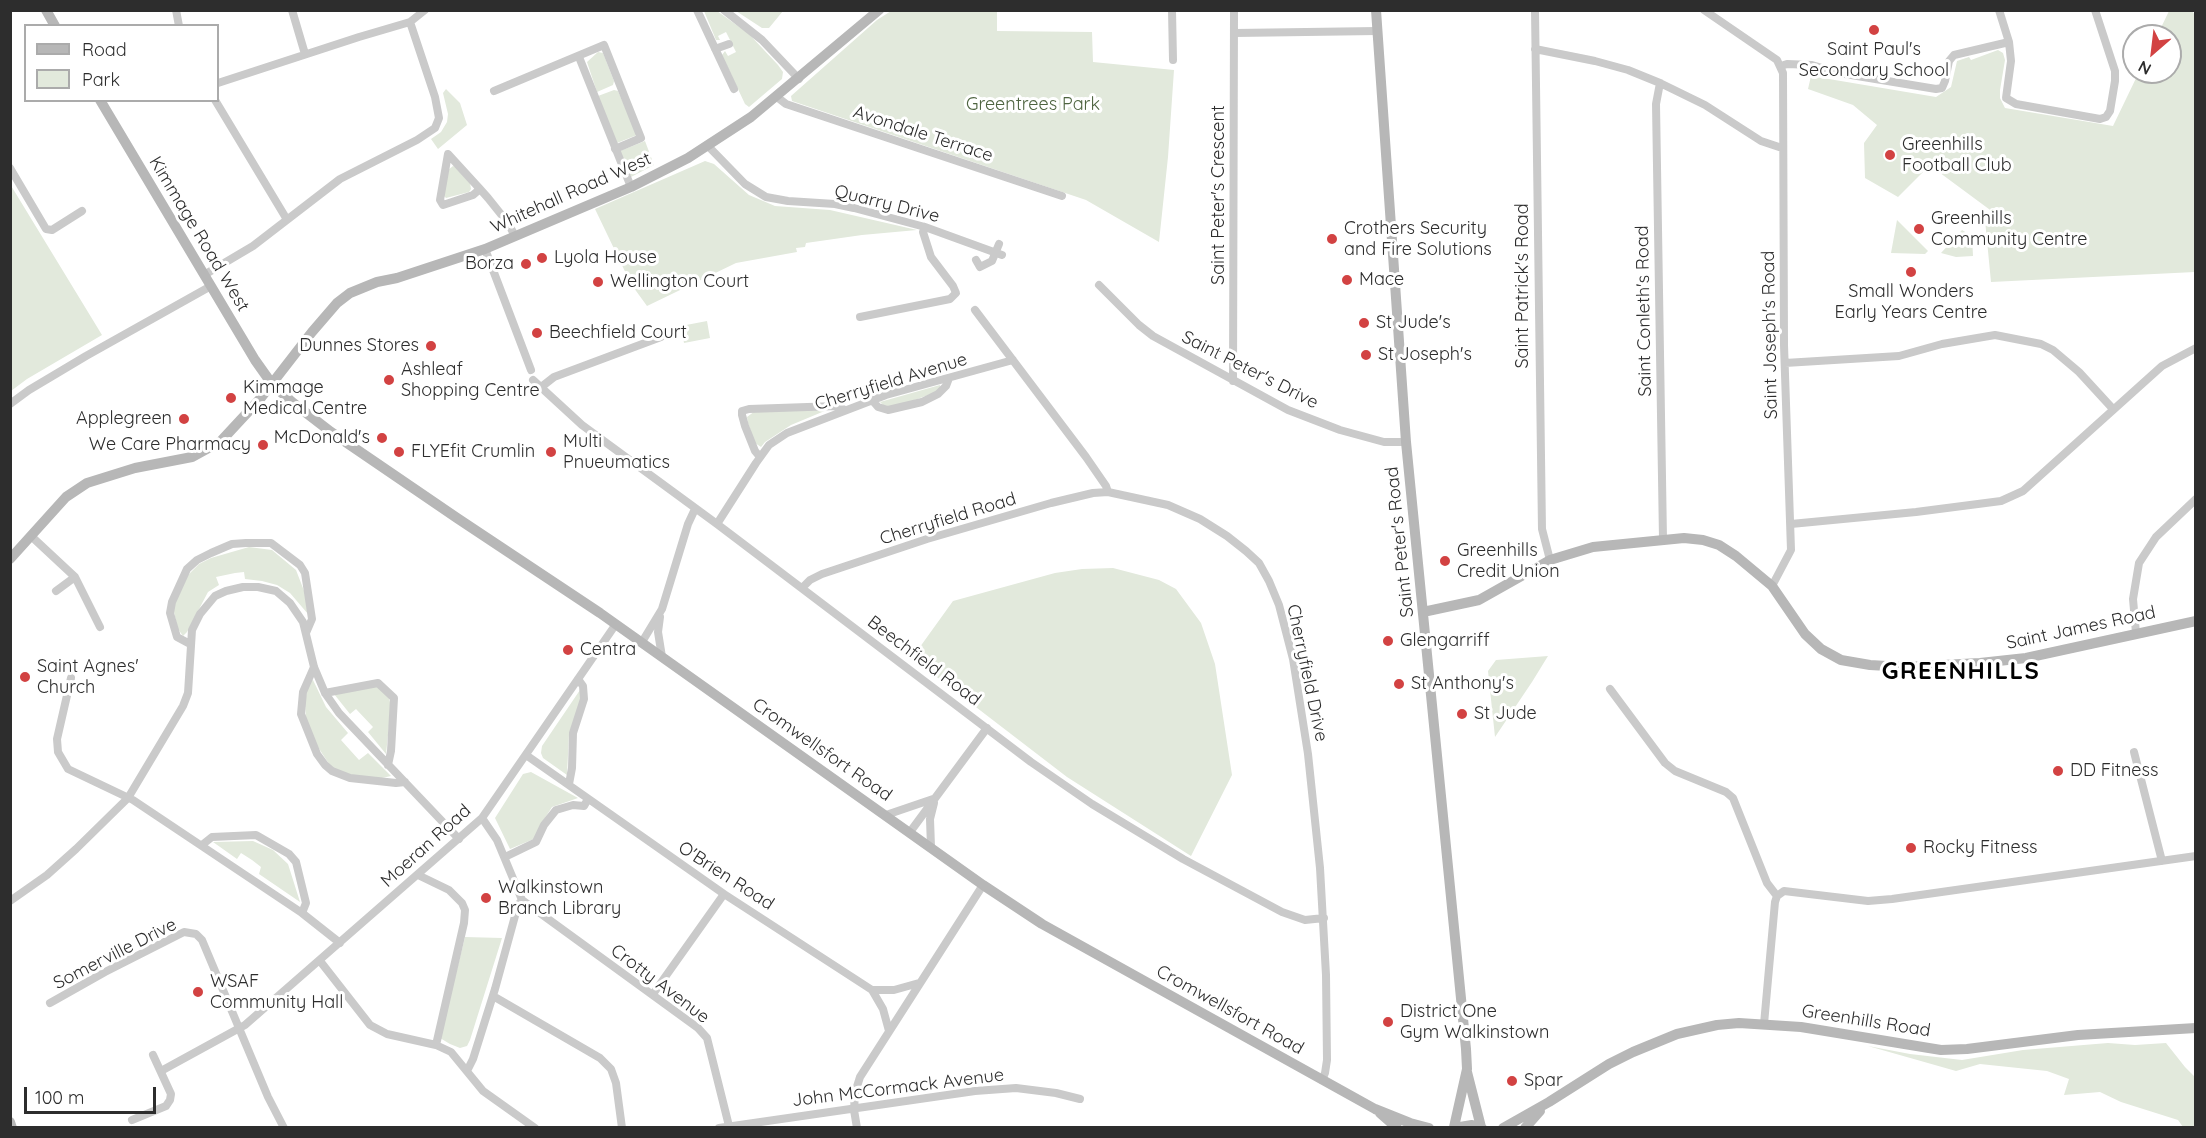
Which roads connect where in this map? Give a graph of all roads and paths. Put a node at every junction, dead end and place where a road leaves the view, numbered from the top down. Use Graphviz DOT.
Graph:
graph roads {
  1 [pos="46,10"];
  2 [pos="292,10"];
  3 [pos="425,10"];
  4 [pos="697,10"];
  5 [pos="724,10"];
  6 [pos="879,10"];
  7 [pos="1172,10"];
  8 [pos="1234,10"];
  9 [pos="1376,10"];
  10 [pos="1535,10"];
  11 [pos="1704,10"];
  12 [pos="1999,10"];
  13 [pos="2095,10"];
  14 [pos="410,22"];
  15 [pos="54,24"];
  16 [pos="1377,31"];
  17 [pos="1235,33"];
  18 [pos="2009,42"];
  19 [pos="729,44"];
  20 [pos="715,49"];
  21 [pos="1535,49"];
  22 [pos="305,54"];
  23 [pos="579,57"];
  24 [pos="1173,60"];
  25 [pos="1781,66"];
  26 [pos="799,79"];
  27 [pos="1660,82"];
  28 [pos="219,83"];
  29 [pos="734,89"];
  30 [pos="494,91"];
  31 [pos="777,97"];
  32 [pos="101,102"];
  33 [pos="216,102"];
  34 [pos="708,146"];
  35 [pos="1782,148"];
  36 [pos="615,149"];
  37 [pos="10,168"];
  38 [pos="631,187"];
  39 [pos="480,189"];
  40 [pos="1062,195"];
  41 [pos="82,212"];
  42 [pos="286,218"];
  43 [pos="926,227"];
  44 [pos="515,236"];
  45 [pos="999,244"];
  46 [pos="485,249"];
  47 [pos="999,254"];
  48 [pos="976,260"];
  49 [pos="204,275"];
  50 [pos="1100,285"];
  51 [pos="211,286"];
  52 [pos="975,310"];
  53 [pos="860,317"];
  54 [pos="661,337"];
  55 [pos="2196,348"];
  56 [pos="1013,360"];
  57 [pos="1785,363"];
  58 [pos="531,370"];
  59 [pos="949,378"];
  60 [pos="533,380"];
  61 [pos="1233,381"];
  62 [pos="272,384"];
  63 [pos="540,388"];
  64 [pos="873,400"];
  65 [pos="10,404"];
  66 [pos="2113,409"];
  67 [pos="845,410"];
  68 [pos="1406,442"];
  69 [pos="760,457"];
  70 [pos="1108,492"];
  71 [pos="2196,499"];
  72 [pos="695,509"];
  73 [pos="717,524"];
  74 [pos="1791,524"];
  75 [pos="30,536"];
  76 [pos="1663,539"];
  77 [pos="10,559"];
  78 [pos="1550,560"];
  79 [pos="75,577"];
  80 [pos="1772,586"];
  81 [pos="801,588"];
  82 [pos="57,591"];
  83 [pos="662,609"];
  84 [pos="1423,612"];
  85 [pos="2196,621"];
  86 [pos="616,624"];
  87 [pos="100,627"];
  88 [pos="306,633"];
  89 [pos="2136,633"];
  90 [pos="642,642"];
  91 [pos="190,644"];
  92 [pos="662,657"];
  93 [pos="314,667"];
  94 [pos="71,678"];
  95 [pos="578,679"];
  96 [pos="52,684"];
  97 [pos="69,688"];
  98 [pos="1610,689"];
  99 [pos="325,693"];
  100 [pos="987,728"];
  101 [pos="2134,752"];
  102 [pos="526,755"];
  103 [pos="388,765"];
  104 [pos="405,782"];
  105 [pos="568,784"];
  106 [pos="128,798"];
  107 [pos="588,799"];
  108 [pos="935,799"];
  109 [pos="886,816"];
  110 [pos="482,818"];
  111 [pos="910,832"];
  112 [pos="459,839"];
  113 [pos="202,845"];
  114 [pos="931,847"];
  115 [pos="2196,856"];
  116 [pos="505,857"];
  117 [pos="2162,861"];
  118 [pos="418,875"];
  119 [pos="983,885"];
  120 [pos="724,894"];
  121 [pos="1777,896"];
  122 [pos="522,900"];
  123 [pos="10,901"];
  124 [pos="302,913"];
  125 [pos="1324,918"];
  126 [pos="340,943"];
  127 [pos="320,961"];
  128 [pos="919,983"];
  129 [pos="872,990"];
  130 [pos="653,994"];
  131 [pos="493,996"];
  132 [pos="50,1004"];
  133 [pos="1764,1024"];
  134 [pos="2196,1028"];
  135 [pos="241,1029"];
  136 [pos="889,1031"];
  137 [pos="436,1046"];
  138 [pos="153,1055"];
  139 [pos="1467,1069"];
  140 [pos="161,1071"];
  141 [pos="467,1071"];
  142 [pos="1322,1080"];
  143 [pos="1080,1099"];
  144 [pos="1549,1102"];
  145 [pos="1375,1109"];
  146 [pos="854,1110"];
  147 [pos="132,1120"];
  148 [pos="10,1122"];
  149 [pos="729,1126"];
  150 [pos="1390,1126"];
  151 [pos="1454,1127"];
  152 [pos="1482,1127"];
  153 [pos="12,1128"];
  154 [pos="284,1128"];
  155 [pos="535,1128"];
  156 [pos="622,1128"];
  157 [pos="719,1128"];
  158 [pos="857,1128"];
  159 [pos="1429,1128"];
  160 [pos="1503,1128"];
  161 [pos="1525,1128"];
  1 -- 15 [label="main road"];
  2 -- 22 [label="street"];
  3 -- 14 [label="street"];
  4 -- 20 [label="street"];
  5 -- 26 [label="street"];
  6 -- 26 [label="main road, Whitehall Road West"];
  7 -- 24 [label="street"];
  8 -- 17 [label="street, Saint Peter's Crescent"];
  9 -- 16 [label="main road, Saint Peter's Road"];
  10 -- 21 [label="street, Saint Patrick's Road"];
  11 -- 25 [label="street"];
  12 -- 18 [label="street"];
  13 -- 18 [label="street"];
  14 -- 22 [label="street"];
  14 -- 42 [label="street"];
  16 -- 17 [label="street"];
  16 -- 68 [label="main road, Saint Peter's Road"];
  17 -- 61 [label="street, Saint Peter's Crescent"];
  18 -- 25 [label="street"];
  19 -- 20 [label="street"];
  20 -- 29 [label="street"];
  21 -- 27 [label="street"];
  21 -- 78 [label="street, Saint Patrick's Road"];
  22 -- 28 [label="street"];
  23 -- 30 [label="street"];
  23 -- 36 [label="street"];
  23 -- 36 [label="street"];
  25 -- 35 [label="street, Saint Joseph's Road"];
  26 -- 31 [label="main road, Whitehall Road West"];
  27 -- 35 [label="street"];
  27 -- 76 [label="street, Saint Conleth's Road"];
  31 -- 34 [label="main road, Whitehall Road West"];
  31 -- 40 [label="street, Avondale Terrace"];
  32 -- 49 [label="main road, Kimmage Road West"];
  33 -- 42 [label="street"];
  34 -- 38 [label="main road, Whitehall Road West"];
  34 -- 43 [label="street, Quarry Drive"];
  35 -- 57 [label="street, Saint Joseph's Road"];
  36 -- 38 [label="street"];
  37 -- 41 [label="street"];
  38 -- 44 [label="main road, Whitehall Road West"];
  39 -- 39 [label="street"];
  39 -- 44 [label="street"];
  42 -- 49 [label="street"];
  43 -- 47 [label="street, Quarry Drive"];
  43 -- 53 [label="street"];
  44 -- 46 [label="main road, Whitehall Road West"];
  45 -- 47 [label="street"];
  46 -- 58 [label="street"];
  46 -- 62 [label="main road, Whitehall Road West"];
  47 -- 48 [label="street"];
  49 -- 51 [label="main road, Kimmage Road West"];
  50 -- 61 [label="street, Saint Peter's Drive"];
  51 -- 62 [label="main road, Kimmage Road West"];
  51 -- 65 [label="street"];
  52 -- 56 [label="street"];
  54 -- 63 [label="street"];
  55 -- 66 [label="street"];
  56 -- 59 [label="street, Cherryfield Avenue"];
  56 -- 70 [label="street"];
  57 -- 66 [label="street"];
  57 -- 74 [label="street, Saint Joseph's Road"];
  59 -- 64 [label="street, Cherryfield Avenue"];
  59 -- 64 [label="street"];
  60 -- 63 [label="street, Beechfield Road"];
  61 -- 68 [label="street, Saint Peter's Drive"];
  62 -- 75 [label="main road, Whitehall Road West"];
  62 -- 86 [label="main road, Cromwellsfort Road"];
  63 -- 72 [label="street, Beechfield Road"];
  64 -- 67 [label="street, Cherryfield Avenue"];
  66 -- 74 [label="street"];
  67 -- 69 [label="street, Cherryfield Avenue"];
  67 -- 69 [label="street"];
  68 -- 84 [label="main road, Saint Peter's Road"];
  69 -- 73 [label="street, Cherryfield Avenue"];
  70 -- 81 [label="street, Cherryfield Road"];
  70 -- 125 [label="street, Cherryfield Drive"];
  71 -- 89 [label="street"];
  72 -- 73 [label="street, Beechfield Road"];
  72 -- 83 [label="street"];
  73 -- 81 [label="street, Beechfield Road"];
  74 -- 80 [label="street, Saint Joseph's Road"];
  75 -- 77 [label="main road, Whitehall Road West"];
  75 -- 79 [label="street"];
  76 -- 78 [label="main road, Saint James Road"];
  76 -- 80 [label="main road, Saint James Road"];
  78 -- 84 [label="main road, Saint James Road"];
  79 -- 82 [label="street"];
  79 -- 87 [label="street"];
  80 -- 89 [label="main road, Saint James Road"];
  81 -- 100 [label="street, Beechfield Road"];
  83 -- 90 [label="street"];
  83 -- 92 [label="street"];
  84 -- 139 [label="main road, Saint Peter's Road"];
  85 -- 89 [label="main road, Saint James Road"];
  86 -- 90 [label="main road, Cromwellsfort Road"];
  86 -- 95 [label="street, Moeran Road"];
  88 -- 91 [label="street"];
  88 -- 91 [label="street"];
  88 -- 93 [label="street"];
  90 -- 92 [label="main road, Cromwellsfort Road"];
  91 -- 106 [label="street"];
  92 -- 109 [label="main road, Cromwellsfort Road"];
  93 -- 99 [label="street"];
  93 -- 104 [label="street"];
  94 -- 97 [label="street"];
  95 -- 102 [label="street, Moeran Road"];
  95 -- 105 [label="street"];
  96 -- 97 [label="street"];
  97 -- 106 [label="street"];
  98 -- 121 [label="street"];
  99 -- 103 [label="street"];
  99 -- 103 [label="street"];
  100 -- 108 [label="street"];
  100 -- 125 [label="street, Beechfield Road"];
  101 -- 117 [label="street"];
  102 -- 105 [label="street, O'Brien Road"];
  102 -- 110 [label="street, Moeran Road"];
  103 -- 104 [label="street"];
  104 -- 112 [label="street"];
  105 -- 107 [label="street, O'Brien Road"];
  106 -- 113 [label="street"];
  106 -- 123 [label="street"];
  107 -- 116 [label="street"];
  107 -- 120 [label="street, O'Brien Road"];
  108 -- 109 [label="street"];
  108 -- 111 [label="street"];
  108 -- 114 [label="street"];
  109 -- 111 [label="main road, Cromwellsfort Road"];
  110 -- 112 [label="street, Moeran Road"];
  110 -- 116 [label="street"];
  111 -- 114 [label="main road, Cromwellsfort Road"];
  112 -- 118 [label="street, Moeran Road"];
  113 -- 124 [label="street"];
  113 -- 124 [label="street"];
  114 -- 119 [label="main road, Cromwellsfort Road"];
  115 -- 117 [label="street"];
  116 -- 122 [label="street"];
  117 -- 121 [label="street"];
  118 -- 126 [label="street, Moeran Road"];
  118 -- 137 [label="street"];
  119 -- 128 [label="street"];
  119 -- 142 [label="main road, Cromwellsfort Road"];
  120 -- 129 [label="street, O'Brien Road"];
  120 -- 130 [label="street"];
  121 -- 133 [label="street"];
  122 -- 130 [label="street, Crotty Avenue"];
  122 -- 131 [label="street"];
  124 -- 126 [label="street"];
  125 -- 142 [label="street, Cherryfield Drive"];
  126 -- 127 [label="street, Moeran Road"];
  127 -- 135 [label="street, Moeran Road"];
  127 -- 137 [label="street"];
  128 -- 129 [label="street"];
  128 -- 136 [label="street"];
  129 -- 136 [label="street"];
  130 -- 149 [label="street, Crotty Avenue"];
  131 -- 141 [label="street"];
  131 -- 156 [label="street"];
  132 -- 135 [label="street, Somerville Drive"];
  133 -- 134 [label="main road, Greenhills Road"];
  133 -- 144 [label="main road, Greenhills Road"];
  135 -- 140 [label="street, Moeran Road"];
  135 -- 154 [label="street"];
  136 -- 146 [label="street"];
  137 -- 141 [label="street"];
  138 -- 140 [label="street"];
  139 -- 151 [label="main road, Saint Peter's Road"];
  139 -- 152 [label="main road, Saint Peter's Road"];
  140 -- 147 [label="street"];
  141 -- 155 [label="street"];
  142 -- 145 [label="main road, Cromwellsfort Road"];
  143 -- 146 [label="street, John McCormack Avenue"];
  144 -- 160 [label="main road, Greenhills Road"];
  144 -- 161 [label="main road, Greenhills Road"];
  145 -- 150 [label="main road, Cromwellsfort Road"];
  145 -- 159 [label="main road, Cromwellsfort Road"];
  146 -- 149 [label="street, John McCormack Avenue"];
  146 -- 158 [label="street"];
  148 -- 153 [label="main road"];
  149 -- 157 [label="street, John McCormack Avenue"];
  151 -- 152 [label="main road"];
}
